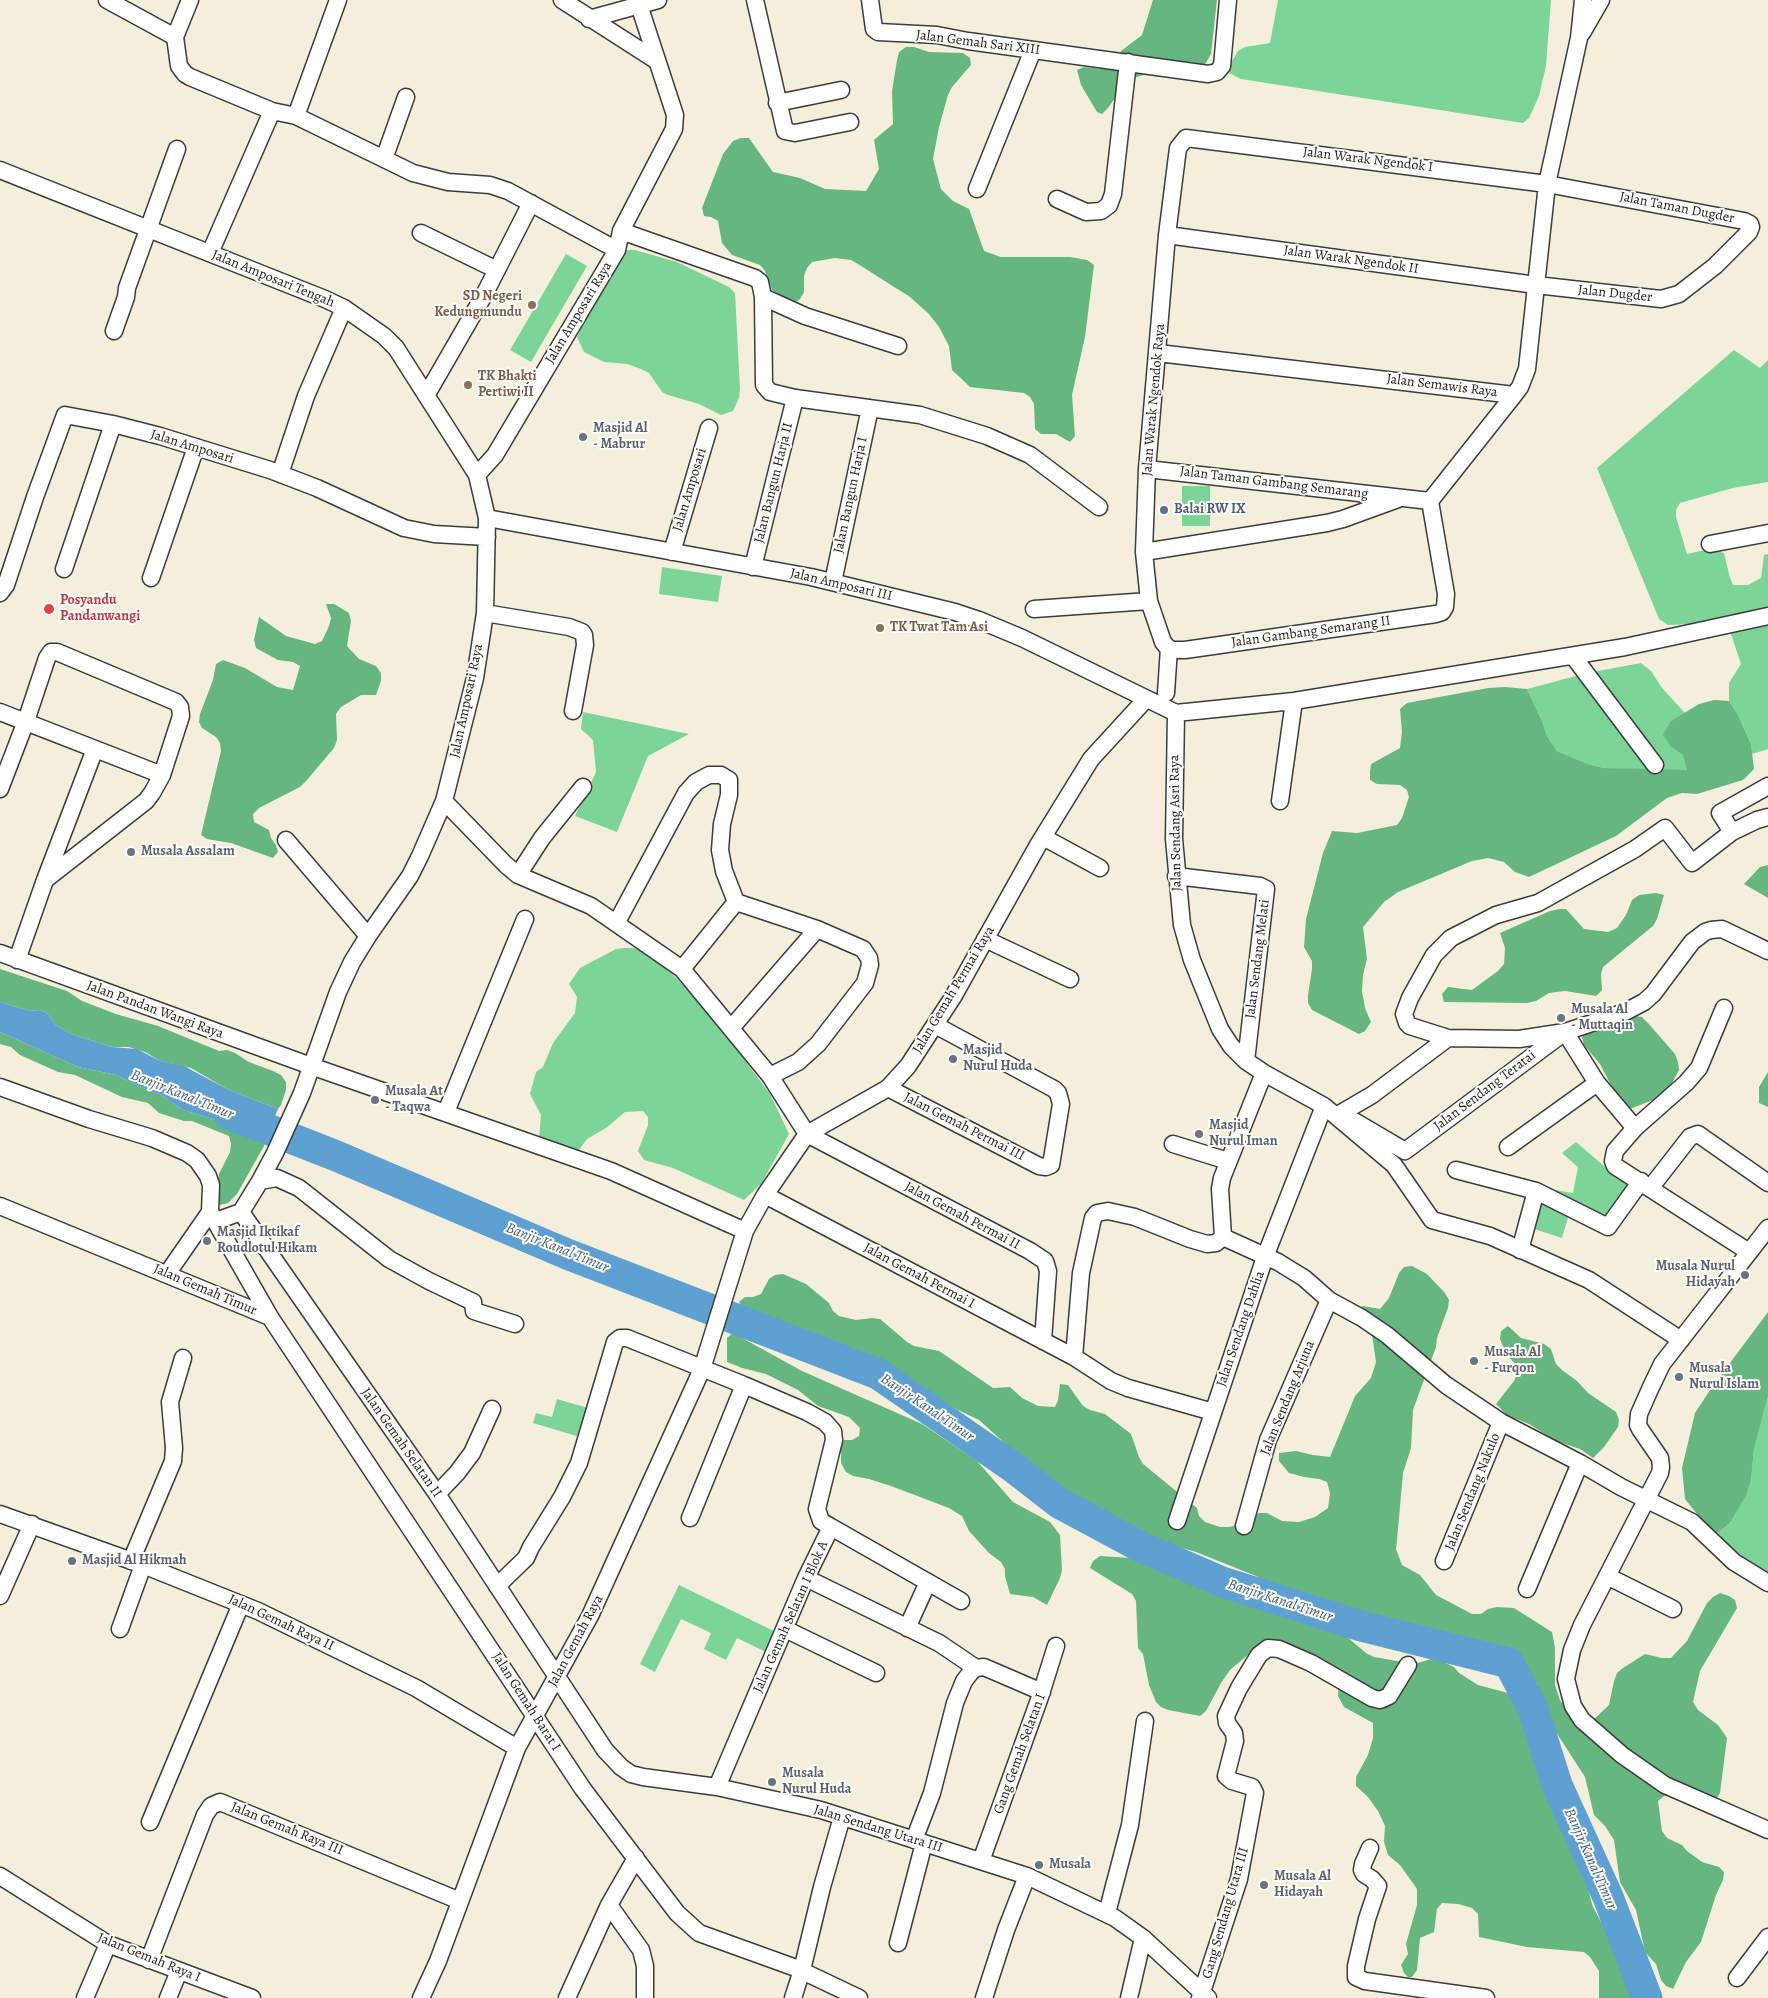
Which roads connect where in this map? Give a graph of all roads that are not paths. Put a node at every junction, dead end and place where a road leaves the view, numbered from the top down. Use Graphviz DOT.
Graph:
graph roads {
  1 [pos="107,0"];
  2 [pos="190,0"];
  3 [pos="338,0"];
  4 [pos="562,0"];
  5 [pos="658,0"];
  6 [pos="755,0"];
  7 [pos="870,0"];
  8 [pos="1228,0"];
  9 [pos="1583,0"];
  10 [pos="1601,0"];
  11 [pos="639,5"];
  12 [pos="589,18"];
  13 [pos="175,37"];
  14 [pos="1579,38"];
  15 [pos="1033,50"];
  16 [pos="657,61"];
  17 [pos="1128,62"];
  18 [pos="841,90"];
  19 [pos="406,97"];
  20 [pos="778,103"];
  21 [pos="272,111"];
  22 [pos="296,116"];
  23 [pos="850,122"];
  24 [pos="1189,137"];
  25 [pos="177,149"];
  26 [pos="384,159"];
  27 [pos="0,170"];
  28 [pos="1547,184"];
  29 [pos="977,189"];
  30 [pos="1057,199"];
  31 [pos="531,203"];
  32 [pos="149,228"];
  33 [pos="621,231"];
  34 [pos="420,233"];
  35 [pos="1167,235"];
  36 [pos="617,250"];
  37 [pos="210,253"];
  38 [pos="1715,266"];
  39 [pos="497,270"];
  40 [pos="1536,285"];
  41 [pos="763,297"];
  42 [pos="344,308"];
  43 [pos="114,330"];
  44 [pos="898,346"];
  45 [pos="1158,353"];
  46 [pos="427,394"];
  47 [pos="1514,395"];
  48 [pos="795,398"];
  49 [pos="870,408"];
  50 [pos="113,424"];
  51 [pos="709,428"];
  52 [pos="196,447"];
  53 [pos="1147,469"];
  54 [pos="280,474"];
  55 [pos="477,475"];
  56 [pos="1400,498"];
  57 [pos="1430,501"];
  58 [pos="1099,507"];
  59 [pos="487,518"];
  60 [pos="1768,533"];
  61 [pos="487,537"];
  62 [pos="1710,544"];
  63 [pos="672,552"];
  64 [pos="1144,552"];
  65 [pos="753,567"];
  66 [pos="64,569"];
  67 [pos="151,578"];
  68 [pos="833,582"];
  69 [pos="2,587"];
  70 [pos="1149,600"];
  71 [pos="1034,609"];
  72 [pos="484,614"];
  73 [pos="1768,616"];
  74 [pos="1177,649"];
  75 [pos="1573,656"];
  76 [pos="1166,693"];
  77 [pos="1146,699"];
  78 [pos="1294,701"];
  79 [pos="574,711"];
  80 [pos="0,712"];
  81 [pos="1176,713"];
  82 [pos="26,721"];
  83 [pos="95,749"];
  84 [pos="1655,765"];
  85 [pos="162,775"];
  86 [pos="1768,786"];
  87 [pos="583,787"];
  88 [pos="0,788"];
  89 [pos="1747,798"];
  90 [pos="1280,801"];
  91 [pos="444,802"];
  92 [pos="1763,818"];
  93 [pos="1732,832"];
  94 [pos="1043,837"];
  95 [pos="286,840"];
  96 [pos="1100,868"];
  97 [pos="518,875"];
  98 [pos="1176,876"];
  99 [pos="46,880"];
  100 [pos="736,902"];
  101 [pos="525,919"];
  102 [pos="617,922"];
  103 [pos="817,929"];
  104 [pos="368,936"];
  105 [pos="986,939"];
  106 [pos="1768,951"];
  107 [pos="0,952"];
  108 [pos="17,960"];
  109 [pos="682,969"];
  110 [pos="1070,979"];
  111 [pos="1724,1008"];
  112 [pos="935,1025"];
  113 [pos="732,1028"];
  114 [pos="1565,1032"];
  115 [pos="1448,1038"];
  116 [pos="1246,1061"];
  117 [pos="311,1066"];
  118 [pos="1264,1073"];
  119 [pos="770,1076"];
  120 [pos="1597,1083"];
  121 [pos="0,1087"];
  122 [pos="888,1088"];
  123 [pos="446,1112"];
  124 [pos="1334,1112"];
  125 [pos="1636,1128"];
  126 [pos="807,1134"];
  127 [pos="1173,1144"];
  128 [pos="1508,1147"];
  129 [pos="1228,1161"];
  130 [pos="1456,1170"];
  131 [pos="260,1180"];
  132 [pos="1768,1183"];
  133 [pos="1646,1184"];
  134 [pos="1536,1191"];
  135 [pos="765,1195"];
  136 [pos="1,1212"];
  137 [pos="241,1212"];
  138 [pos="213,1216"];
  139 [pos="1768,1228"];
  140 [pos="745,1231"];
  141 [pos="1223,1237"];
  142 [pos="1520,1250"];
  143 [pos="1749,1252"];
  144 [pos="1265,1256"];
  145 [pos="167,1274"];
  146 [pos="1329,1300"];
  147 [pos="270,1317"];
  148 [pos="515,1324"];
  149 [pos="1681,1340"];
  150 [pos="1043,1341"];
  151 [pos="1074,1357"];
  152 [pos="183,1358"];
  153 [pos="702,1369"];
  154 [pos="744,1384"];
  155 [pos="492,1409"];
  156 [pos="1213,1412"];
  157 [pos="1501,1422"];
  158 [pos="1580,1463"];
  159 [pos="437,1494"];
  160 [pos="1646,1499"];
  161 [pos="0,1514"];
  162 [pos="690,1518"];
  163 [pos="1177,1521"];
  164 [pos="32,1524"];
  165 [pos="1244,1526"];
  166 [pos="831,1527"];
  167 [pos="1444,1560"];
  168 [pos="137,1563"];
  169 [pos="1608,1576"];
  170 [pos="806,1578"];
  171 [pos="928,1582"];
  172 [pos="1768,1583"];
  173 [pos="497,1586"];
  174 [pos="1527,1589"];
  175 [pos="0,1596"];
  176 [pos="961,1601"];
  177 [pos="241,1604"];
  178 [pos="1673,1609"];
  179 [pos="907,1628"];
  180 [pos="120,1629"];
  181 [pos="785,1630"];
  182 [pos="1056,1646"];
  183 [pos="1408,1665"];
  184 [pos="976,1668"];
  185 [pos="876,1673"];
  186 [pos="557,1677"];
  187 [pos="1042,1692"];
  188 [pos="535,1716"];
  189 [pos="1145,1722"];
  190 [pos="517,1748"];
  191 [pos="717,1787"];
  192 [pos="842,1817"];
  193 [pos="150,1822"];
  194 [pos="1768,1827"];
  195 [pos="919,1842"];
  196 [pos="1370,1848"];
  197 [pos="636,1858"];
  198 [pos="981,1861"];
  199 [pos="0,1876"];
  200 [pos="1027,1876"];
  201 [pos="460,1901"];
  202 [pos="609,1905"];
  203 [pos="1107,1913"];
  204 [pos="1768,1937"];
  205 [pos="1143,1938"];
  206 [pos="898,1943"];
  207 [pos="108,1944"];
  208 [pos="149,1960"];
  209 [pos="802,1970"];
  210 [pos="179,1971"];
  211 [pos="1737,1978"];
  212 [pos="1401,1992"];
  213 [pos="1204,1996"];
  214 [pos="249,1997"];
  215 [pos="85,1998"];
  216 [pos="168,1998"];
  217 [pos="421,1998"];
  218 [pos="567,1998"];
  219 [pos="645,1998"];
  220 [pos="793,1998"];
  221 [pos="859,1998"];
  222 [pos="984,1998"];
  223 [pos="1129,1998"];
  224 [pos="1486,1998"];
  1 -- 13 [label="street"];
  2 -- 13 [label="street"];
  3 -- 22 [label="street"];
  4 -- 12 [label="street"];
  5 -- 11 [label="street"];
  6 -- 20 [label="street"];
  7 -- 15 [label="street, Jalan Gemah Sari XIII"];
  8 -- 17 [label="street, Jalan Gemah Sari XIII"];
  9 -- 14 [label="street, Jalan Semawis Raya"];
  10 -- 14 [label="street, Jalan Semawis Raya"];
  11 -- 12 [label="street"];
  11 -- 16 [label="street, Jalan Amposari Raya"];
  12 -- 16 [label="street"];
  13 -- 21 [label="street"];
  14 -- 28 [label="street, Jalan Semawis Raya"];
  15 -- 17 [label="street, Jalan Gemah Sari XIII"];
  15 -- 29 [label="street"];
  16 -- 33 [label="street, Jalan Amposari Raya"];
  17 -- 30 [label="street"];
  18 -- 20 [label="street"];
  19 -- 26 [label="street"];
  20 -- 23 [label="street"];
  21 -- 22 [label="street"];
  21 -- 37 [label="street"];
  22 -- 26 [label="street"];
  24 -- 28 [label="street, Jalan Warak Ngendok I"];
  24 -- 35 [label="street, Jalan Warak Ngendok Raya"];
  25 -- 32 [label="street"];
  26 -- 31 [label="street"];
  27 -- 32 [label="street, Jalan Amposari Tengah"];
  28 -- 38 [label="street, Jalan Taman Dugder"];
  28 -- 40 [label="street, Jalan Semawis Raya"];
  31 -- 36 [label="street"];
  31 -- 39 [label="street"];
  32 -- 37 [label="street, Jalan Amposari Tengah"];
  32 -- 43 [label="street"];
  33 -- 36 [label="street, Jalan Amposari Raya"];
  33 -- 41 [label="street"];
  34 -- 39 [label="street"];
  35 -- 40 [label="street, Jalan Warak Ngendok II"];
  35 -- 45 [label="street, Jalan Warak Ngendok Raya"];
  36 -- 55 [label="street, Jalan Amposari Raya"];
  37 -- 42 [label="street, Jalan Amposari Tengah"];
  38 -- 40 [label="street, Jalan Dugder"];
  39 -- 46 [label="street"];
  40 -- 47 [label="street, Jalan Semawis Raya"];
  41 -- 44 [label="street"];
  41 -- 48 [label="street"];
  42 -- 46 [label="street, Jalan Amposari Tengah"];
  42 -- 54 [label="street"];
  45 -- 47 [label="street, Jalan Semawis Raya"];
  45 -- 53 [label="street, Jalan Warak Ngendok Raya"];
  46 -- 55 [label="street, Jalan Amposari Tengah"];
  47 -- 57 [label="street"];
  48 -- 49 [label="street"];
  48 -- 65 [label="street, Jalan Bangun Harja II"];
  49 -- 58 [label="street"];
  49 -- 68 [label="street, Jalan Bangun Harja I"];
  50 -- 52 [label="street, Jalan Amposari"];
  50 -- 66 [label="street"];
  50 -- 69 [label="street, Jalan Amposari"];
  51 -- 63 [label="street, Jalan Amposari"];
  52 -- 54 [label="street, Jalan Amposari"];
  52 -- 67 [label="street"];
  53 -- 56 [label="street, Jalan Taman Gambang Semarang"];
  53 -- 64 [label="street, Jalan Warak Ngendok Raya"];
  54 -- 61 [label="street, Jalan Amposari"];
  55 -- 59 [label="street, Jalan Amposari Raya"];
  56 -- 57 [label="street, Jalan Taman Gambang Semarang"];
  56 -- 64 [label="street, Jalan Taman Gambang Semarang"];
  57 -- 74 [label="street, Jalan Gambang Semarang II"];
  59 -- 61 [label="street, Jalan Amposari Raya"];
  59 -- 63 [label="street, Jalan Amposari III"];
  60 -- 62 [label="street"];
  61 -- 72 [label="street, Jalan Amposari Raya"];
  63 -- 65 [label="street, Jalan Amposari III"];
  64 -- 70 [label="street, Jalan Warak Ngendok Raya"];
  65 -- 68 [label="street, Jalan Amposari III"];
  68 -- 77 [label="street, Jalan Amposari III"];
  70 -- 71 [label="street"];
  70 -- 74 [label="street, Jalan Warak Ngendok Raya"];
  72 -- 79 [label="street"];
  72 -- 91 [label="street, Jalan Amposari Raya"];
  73 -- 75 [label="street"];
  74 -- 76 [label="street"];
  75 -- 78 [label="street"];
  75 -- 84 [label="street"];
  77 -- 81 [label="street, Jalan Amposari III"];
  77 -- 94 [label="street, Jalan Gemah Permai Raya"];
  78 -- 81 [label="street"];
  78 -- 90 [label="street"];
  80 -- 82 [label="street"];
  81 -- 98 [label="street, Jalan Sendang Asri Raya"];
  82 -- 83 [label="street"];
  82 -- 85 [label="street"];
  82 -- 88 [label="street"];
  83 -- 85 [label="street"];
  83 -- 99 [label="street"];
  85 -- 99 [label="street"];
  86 -- 89 [label="street"];
  87 -- 97 [label="street"];
  89 -- 92 [label="street"];
  89 -- 93 [label="street"];
  91 -- 97 [label="street"];
  91 -- 104 [label="street, Jalan Amposari Raya"];
  92 -- 93 [label="street"];
  93 -- 115 [label="street"];
  94 -- 96 [label="street"];
  94 -- 105 [label="street, Jalan Gemah Permai Raya"];
  95 -- 104 [label="street"];
  97 -- 102 [label="street"];
  98 -- 116 [label="street, Jalan Sendang Asri Raya"];
  98 -- 116 [label="street, Jalan Sendang Melati"];
  99 -- 108 [label="street"];
  100 -- 102 [label="street"];
  100 -- 103 [label="street"];
  100 -- 109 [label="street"];
  101 -- 123 [label="street"];
  102 -- 109 [label="street"];
  103 -- 113 [label="street"];
  103 -- 119 [label="street"];
  104 -- 117 [label="street, Jalan Amposari Raya"];
  105 -- 110 [label="street"];
  105 -- 112 [label="street, Jalan Gemah Permai Raya"];
  106 -- 114 [label="street"];
  107 -- 108 [label="street, Jalan Pandan Wangi Raya"];
  108 -- 117 [label="street, Jalan Pandan Wangi Raya"];
  109 -- 113 [label="street"];
  111 -- 125 [label="street"];
  112 -- 122 [label="street, Jalan Gemah Permai Raya"];
  112 -- 122 [label="street, Jalan Gemah Permai III"];
  113 -- 119 [label="street"];
  114 -- 115 [label="street"];
  114 -- 120 [label="street"];
  114 -- 124 [label="street, Jalan Sendang Teratai"];
  115 -- 124 [label="street"];
  116 -- 118 [label="street, Jalan Sendang Asri Raya"];
  117 -- 123 [label="street, Jalan Pandan Wangi Raya"];
  117 -- 131 [label="street, Jalan Amposari Raya"];
  118 -- 124 [label="street, Jalan Sendang Asri Raya"];
  118 -- 129 [label="street"];
  119 -- 126 [label="street"];
  120 -- 125 [label="street"];
  120 -- 128 [label="street"];
  121 -- 138 [label="street"];
  122 -- 126 [label="street, Jalan Gemah Permai Raya"];
  123 -- 140 [label="street, Jalan Pandan Wangi Raya"];
  124 -- 142 [label="street, Jalan Sendang Asri Raya"];
  124 -- 144 [label="street, Jalan Sendang Dahlia"];
  125 -- 133 [label="street"];
  126 -- 135 [label="street, Jalan Gemah Permai Raya"];
  126 -- 150 [label="street, Jalan Gemah Permai II"];
  127 -- 129 [label="street"];
  129 -- 141 [label="street"];
  130 -- 134 [label="street"];
  131 -- 137 [label="street, Jalan Amposari Raya"];
  131 -- 148 [label="street"];
  132 -- 133 [label="street"];
  133 -- 134 [label="street"];
  133 -- 143 [label="street"];
  134 -- 142 [label="street"];
  135 -- 140 [label="street, Jalan Gemah Permai Raya"];
  135 -- 150 [label="street, Jalan Gemah Permai I"];
  136 -- 145 [label="street, Jalan Gemah Timur"];
  137 -- 138 [label="street"];
  137 -- 159 [label="street, Jalan Gemah Selatan II"];
  138 -- 145 [label="street"];
  138 -- 147 [label="street, Jalan Gemah Timur"];
  139 -- 143 [label="street"];
  140 -- 153 [label="street, Jalan Gemah Permai Raya"];
  141 -- 144 [label="street"];
  141 -- 151 [label="street"];
  142 -- 149 [label="street, Jalan Sendang Asri Raya"];
  143 -- 149 [label="street"];
  144 -- 146 [label="street"];
  144 -- 156 [label="street, Jalan Sendang Dahlia"];
  145 -- 147 [label="street, Jalan Gemah Timur"];
  146 -- 157 [label="street"];
  146 -- 165 [label="street, Jalan Sendang Arjuna"];
  147 -- 188 [label="street, Jalan Gemah Barat I"];
  149 -- 160 [label="street"];
  150 -- 151 [label="street, Jalan Gemah Permai I"];
  151 -- 156 [label="street"];
  152 -- 168 [label="street"];
  153 -- 154 [label="street"];
  153 -- 173 [label="street"];
  153 -- 186 [label="street, Jalan Gemah Raya"];
  154 -- 162 [label="street"];
  154 -- 166 [label="street, Jalan Gemah Selatan I Blok A"];
  155 -- 159 [label="street"];
  156 -- 163 [label="street, Jalan Sendang Dahlia"];
  157 -- 158 [label="street"];
  157 -- 167 [label="street, Jalan Sendang Nakulo"];
  158 -- 160 [label="street"];
  158 -- 174 [label="street"];
  159 -- 173 [label="street, Jalan Gemah Selatan II"];
  160 -- 169 [label="street"];
  160 -- 172 [label="street"];
  161 -- 164 [label="street, Jalan Gemah Raya II"];
  164 -- 168 [label="street, Jalan Gemah Raya II"];
  164 -- 175 [label="street"];
  166 -- 170 [label="street, Jalan Gemah Selatan I Blok A"];
  166 -- 171 [label="street"];
  168 -- 177 [label="street, Jalan Gemah Raya II"];
  168 -- 180 [label="street"];
  169 -- 178 [label="street"];
  169 -- 194 [label="street"];
  170 -- 179 [label="street"];
  170 -- 181 [label="street, Jalan Gemah Selatan I Blok A"];
  171 -- 176 [label="street"];
  171 -- 179 [label="street"];
  173 -- 186 [label="street, Jalan Gemah Selatan II"];
  177 -- 190 [label="street, Jalan Gemah Raya II"];
  177 -- 193 [label="street"];
  179 -- 184 [label="street"];
  181 -- 185 [label="street"];
  181 -- 191 [label="street, Jalan Gemah Selatan I Blok A"];
  182 -- 187 [label="street, Gang Gemah Selatan I"];
  183 -- 213 [label="street, Gang Sendang Utara III"];
  184 -- 187 [label="street"];
  184 -- 195 [label="street"];
  186 -- 188 [label="street, Jalan Gemah Raya"];
  186 -- 191 [label="street, Jalan Sendang Utara III"];
  187 -- 198 [label="street, Gang Gemah Selatan I"];
  188 -- 190 [label="street, Jalan Gemah Raya"];
  188 -- 197 [label="street, Jalan Gemah Barat I"];
  189 -- 203 [label="street"];
  190 -- 201 [label="street, Jalan Gemah Raya"];
  191 -- 192 [label="street, Jalan Sendang Utara III"];
  192 -- 195 [label="street, Jalan Sendang Utara III"];
  192 -- 209 [label="street"];
  195 -- 198 [label="street, Jalan Sendang Utara III"];
  195 -- 206 [label="street"];
  196 -- 212 [label="street"];
  197 -- 202 [label="street"];
  197 -- 209 [label="street, Jalan Gemah Barat I"];
  198 -- 200 [label="street, Jalan Sendang Utara III"];
  199 -- 207 [label="street, Jalan Gemah Raya I"];
  200 -- 203 [label="street, Jalan Sendang Utara III"];
  200 -- 222 [label="street"];
  201 -- 208 [label="street, Jalan Gemah Raya III"];
  201 -- 217 [label="street, Jalan Gemah Raya"];
  202 -- 218 [label="street"];
  202 -- 219 [label="street"];
  203 -- 205 [label="street, Jalan Sendang Utara III"];
  204 -- 211 [label="street"];
  205 -- 213 [label="street, Jalan Sendang Utara III"];
  205 -- 223 [label="street"];
  207 -- 208 [label="street, Jalan Gemah Raya I"];
  207 -- 215 [label="street"];
  208 -- 210 [label="street, Jalan Gemah Raya I"];
  209 -- 220 [label="street"];
  209 -- 221 [label="street, Jalan Gemah Barat I"];
  210 -- 214 [label="street, Jalan Gemah Raya I"];
  210 -- 216 [label="street"];
  212 -- 224 [label="street"];
}
